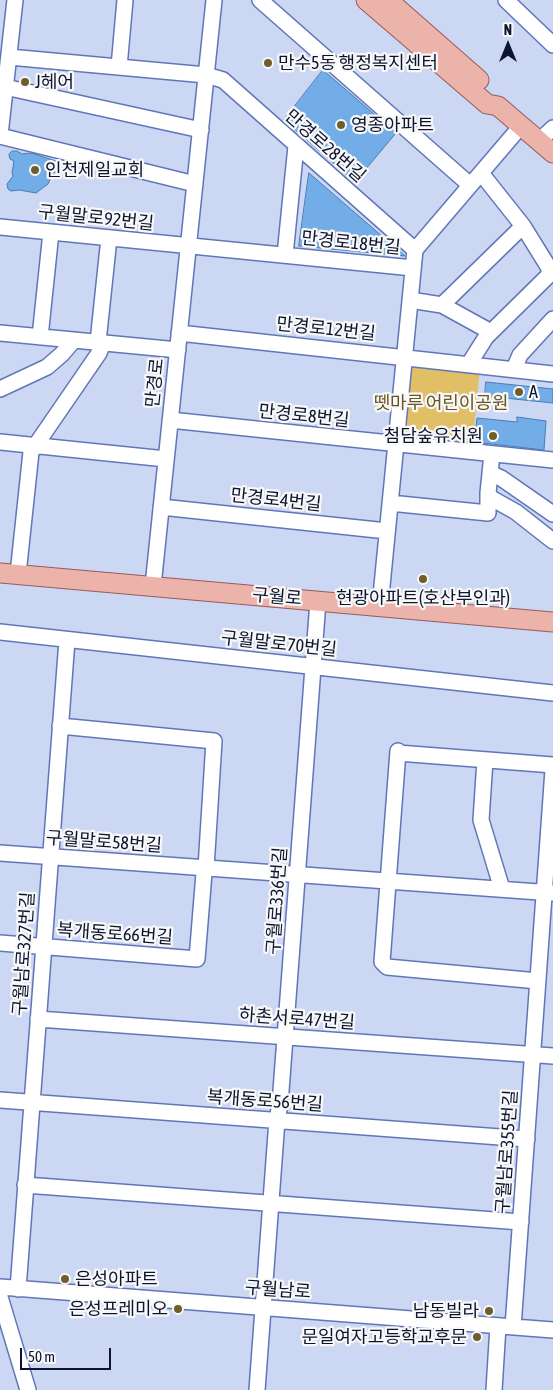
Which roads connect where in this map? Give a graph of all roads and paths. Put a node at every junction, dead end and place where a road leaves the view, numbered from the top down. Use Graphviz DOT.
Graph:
graph roads {
  1 [pos="15,0"];
  2 [pos="126,0"];
  3 [pos="214,0"];
  4 [pos="260,0"];
  5 [pos="366,0"];
  6 [pos="388,0"];
  7 [pos="506,0"];
  8 [pos="553,45"];
  9 [pos="5,63"];
  10 [pos="119,67"];
  11 [pos="206,75"];
  12 [pos="5,87"];
  13 [pos="498,106"];
  14 [pos="521,126"];
  15 [pos="553,128"];
  16 [pos="201,130"];
  17 [pos="0,135"];
  18 [pos="296,146"];
  19 [pos="546,147"];
  20 [pos="481,173"];
  21 [pos="195,184"];
  22 [pos="470,185"];
  23 [pos="523,226"];
  24 [pos="0,227"];
  25 [pos="51,232"];
  26 [pos="109,238"];
  27 [pos="189,246"];
  28 [pos="415,250"];
  29 [pos="286,256"];
  30 [pos="413,268"];
  31 [pos="410,300"];
  32 [pos="442,305"];
  33 [pos="553,319"];
  34 [pos="491,332"];
  35 [pos="0,333"];
  36 [pos="179,333"];
  37 [pos="40,337"];
  38 [pos="74,340"];
  39 [pos="101,343"];
  40 [pos="178,350"];
  41 [pos="404,356"];
  42 [pos="468,364"];
  43 [pos="514,369"];
  44 [pos="553,374"];
  45 [pos="0,388"];
  46 [pos="170,420"];
  47 [pos="0,442"];
  48 [pos="396,444"];
  49 [pos="36,445"];
  50 [pos="492,454"];
  51 [pos="166,459"];
  52 [pos="553,460"];
  53 [pos="490,474"];
  54 [pos="488,493"];
  55 [pos="390,503"];
  56 [pos="161,507"];
  57 [pos="553,514"];
  58 [pos="387,531"];
  59 [pos="553,541"];
  60 [pos="9,573"];
  61 [pos="153,586"];
  62 [pos="318,601"];
  63 [pos="380,606"];
  64 [pos="553,622"];
  65 [pos="0,632"];
  66 [pos="67,640"];
  67 [pos="314,666"];
  68 [pos="553,693"];
  69 [pos="60,726"];
  70 [pos="485,760"];
  71 [pos="553,765"];
  72 [pos="553,770"];
  73 [pos="0,853"];
  74 [pos="50,857"];
  75 [pos="206,868"];
  76 [pos="298,873"];
  77 [pos="388,880"];
  78 [pos="502,889"];
  79 [pos="549,893"];
  80 [pos="0,943"];
  81 [pos="43,948"];
  82 [pos="538,980"];
  83 [pos="38,1019"];
  84 [pos="286,1037"];
  85 [pos="533,1054"];
  86 [pos="553,1056"];
  87 [pos="0,1100"];
  88 [pos="32,1103"];
  89 [pos="277,1120"];
  90 [pos="527,1139"];
  91 [pos="26,1185"];
  92 [pos="271,1203"];
  93 [pos="521,1222"];
  94 [pos="0,1287"];
  95 [pos="18,1289"];
  96 [pos="0,1296"];
  97 [pos="263,1308"];
  98 [pos="506,1326"];
  99 [pos="553,1330"];
  100 [pos="28,1390"];
  101 [pos="257,1390"];
  102 [pos="494,1390"];
  1 -- 9 [label="street"];
  2 -- 10 [label="street"];
  3 -- 11 [label="street, 만경로"];
  4 -- 22 [label="street"];
  5 -- 13 [label="main road"];
  6 -- 13 [label="main road"];
  7 -- 8 [label="street"];
  9 -- 10 [label="street, 만경로28번길"];
  9 -- 12 [label="street"];
  10 -- 11 [label="street, 만경로28번길"];
  11 -- 16 [label="street, 만경로"];
  11 -- 18 [label="street, 만경로28번길"];
  12 -- 16 [label="street"];
  12 -- 17 [label="street"];
  13 -- 14 [label="main road"];
  14 -- 19 [label="main road"];
  14 -- 20 [label="street"];
  15 -- 19 [label="street"];
  16 -- 21 [label="street, 만경로"];
  17 -- 21 [label="street"];
  18 -- 28 [label="street, 만경로28번길"];
  18 -- 29 [label="street, 만경로18번길"];
  20 -- 22 [label="street"];
  20 -- 23 [label="street"];
  21 -- 27 [label="street, 만경로"];
  22 -- 28 [label="street"];
  23 -- 32 [label="street"];
  23 -- 34 [label="street"];
  24 -- 25 [label="street, 구월말로92번길"];
  25 -- 26 [label="street, 구월말로92번길"];
  25 -- 37 [label="street"];
  26 -- 27 [label="street, 구월말로92번길"];
  26 -- 39 [label="street"];
  27 -- 29 [label="street, 만경로18번길"];
  27 -- 36 [label="street, 만경로"];
  28 -- 30 [label="street"];
  29 -- 30 [label="street, 만경로18번길"];
  30 -- 31 [label="street"];
  31 -- 32 [label="street"];
  31 -- 41 [label="street"];
  32 -- 34 [label="street"];
  33 -- 43 [label="street"];
  34 -- 42 [label="street"];
  35 -- 37 [label="street"];
  36 -- 40 [label="street, 만경로"];
  36 -- 41 [label="street, 만경로12번길"];
  37 -- 38 [label="street"];
  38 -- 39 [label="street"];
  38 -- 45 [label="street"];
  39 -- 40 [label="street"];
  39 -- 49 [label="street"];
  40 -- 46 [label="street, 만경로"];
  41 -- 42 [label="street, 만경로12번길"];
  41 -- 48 [label="street"];
  42 -- 43 [label="street, 만경로12번길"];
  43 -- 44 [label="street, 만경로12번길"];
  46 -- 48 [label="street, 만경로8번길"];
  46 -- 51 [label="street, 만경로"];
  47 -- 49 [label="street"];
  48 -- 50 [label="street, 만경로8번길"];
  48 -- 55 [label="street"];
  49 -- 51 [label="street"];
  49 -- 60 [label="street"];
  50 -- 52 [label="street, 만경로8번길"];
  50 -- 53 [label="street"];
  51 -- 56 [label="street, 만경로"];
  53 -- 54 [label="street"];
  53 -- 57 [label="street"];
  54 -- 55 [label="street"];
  54 -- 59 [label="street"];
  55 -- 58 [label="street"];
  56 -- 58 [label="street, 만경로4번길"];
  56 -- 61 [label="street, 만경로"];
  58 -- 63 [label="street"];
  60 -- 61 [label="main road, 구월로"];
  61 -- 62 [label="main road, 구월로"];
  62 -- 63 [label="main road, 구월로"];
  62 -- 67 [label="street, 구월로336번길"];
  63 -- 64 [label="main road, 구월로"];
  65 -- 66 [label="street, 구월말로70번길"];
  66 -- 67 [label="street, 구월말로70번길"];
  66 -- 69 [label="street, 구월남로327번길"];
  67 -- 68 [label="street, 구월말로70번길"];
  67 -- 76 [label="street, 구월로336번길"];
  69 -- 74 [label="street, 구월남로327번길"];
  69 -- 75 [label="street"];
  70 -- 71 [label="street"];
  70 -- 77 [label="street"];
  70 -- 78 [label="street"];
  72 -- 79 [label="street, 구월남로355번길"];
  73 -- 74 [label="street, 구월말로58번길"];
  74 -- 75 [label="street, 구월말로58번길"];
  74 -- 81 [label="street, 구월남로327번길"];
  75 -- 76 [label="street, 구월말로58번길"];
  75 -- 81 [label="street, 복개동로66번길"];
  76 -- 77 [label="street, 구월말로58번길"];
  76 -- 84 [label="street, 구월로336번길"];
  77 -- 78 [label="street, 구월말로58번길"];
  77 -- 82 [label="street"];
  78 -- 79 [label="street, 구월말로58번길"];
  79 -- 82 [label="street, 구월남로355번길"];
  80 -- 81 [label="street, 복개동로66번길"];
  81 -- 83 [label="street, 구월남로327번길"];
  82 -- 85 [label="street, 구월남로355번길"];
  83 -- 84 [label="street, 하촌서로47번길"];
  83 -- 88 [label="street, 구월남로327번길"];
  84 -- 85 [label="street, 하촌서로47번길"];
  84 -- 89 [label="street, 구월로336번길"];
  85 -- 86 [label="street, 하촌서로47번길"];
  85 -- 90 [label="street, 구월남로355번길"];
  87 -- 88 [label="street, 복개동로56번길"];
  88 -- 89 [label="street, 복개동로56번길"];
  88 -- 91 [label="street, 구월남로327번길"];
  89 -- 90 [label="street, 복개동로56번길"];
  89 -- 92 [label="street, 구월로336번길"];
  90 -- 93 [label="street, 구월남로355번길"];
  91 -- 92 [label="street"];
  91 -- 95 [label="street, 구월남로327번길"];
  92 -- 93 [label="street"];
  92 -- 97 [label="street, 구월로336번길"];
  93 -- 98 [label="street, 구월남로355번길"];
  94 -- 95 [label="street, 구월남로"];
  95 -- 97 [label="street, 구월남로"];
  96 -- 100 [label="street"];
  97 -- 98 [label="street, 구월남로"];
  97 -- 101 [label="street, 구월로336번길"];
  98 -- 99 [label="street, 구월남로"];
  98 -- 102 [label="street, 구월남로355번길"];
}
